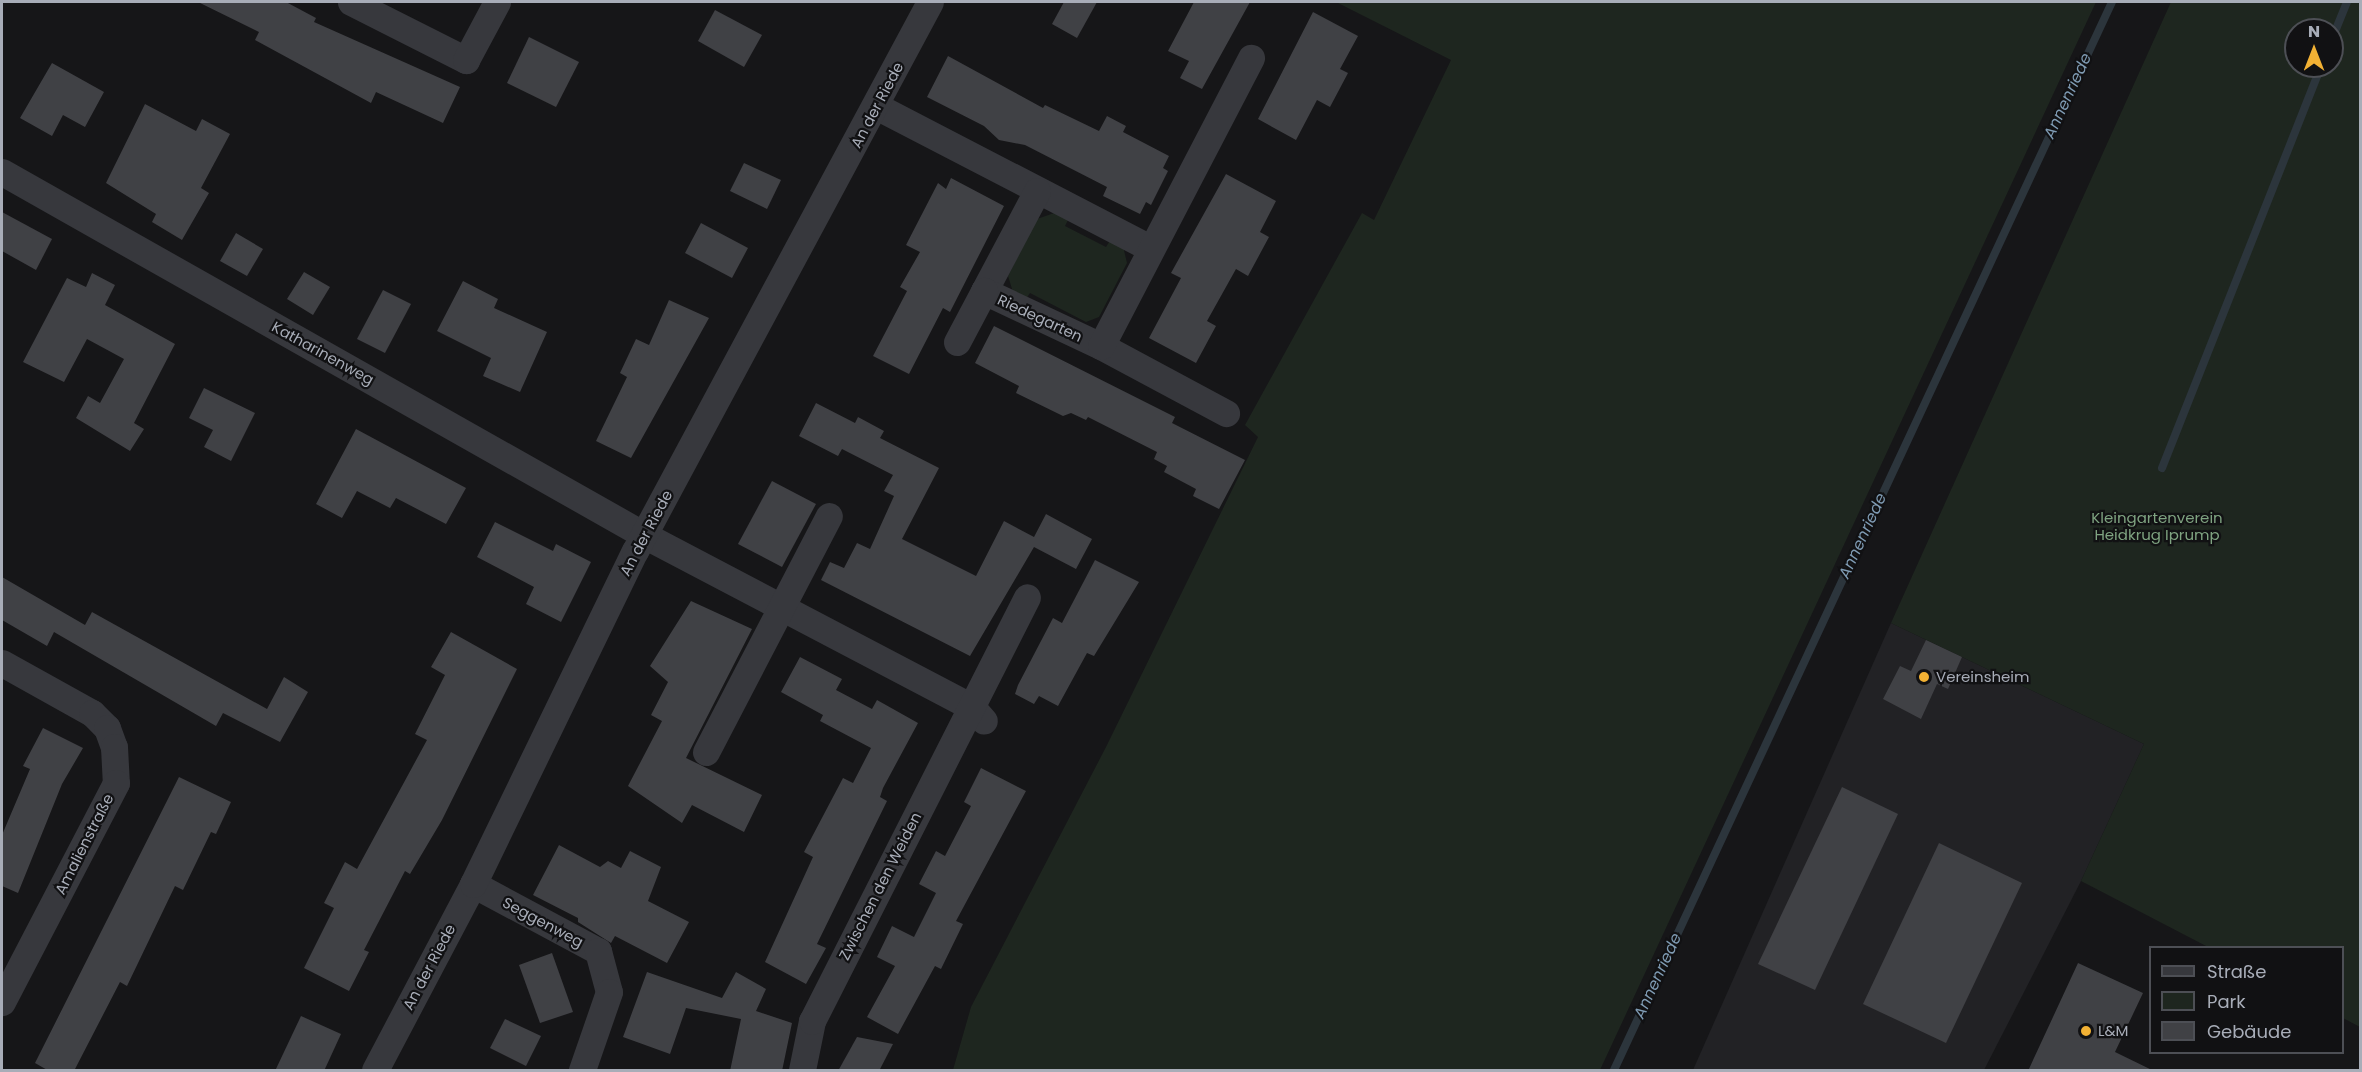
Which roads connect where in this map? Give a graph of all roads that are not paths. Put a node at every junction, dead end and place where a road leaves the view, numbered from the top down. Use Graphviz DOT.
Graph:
graph roads {
  1 [pos="351,2"];
  2 [pos="497,2"];
  3 [pos="930,2"];
  4 [pos="1251,58"];
  5 [pos="876,106"];
  6 [pos="2,172"];
  7 [pos="1037,191"];
  8 [pos="1150,248"];
  9 [pos="984,291"];
  10 [pos="957,342"];
  11 [pos="1101,346"];
  12 [pos="1226,413"];
  13 [pos="829,516"];
  14 [pos="644,535"];
  15 [pos="1028,598"];
  16 [pos="780,607"];
  17 [pos="2,663"];
  18 [pos="978,714"];
  19 [pos="706,752"];
  20 [pos="473,884"];
  21 [pos="2,1002"];
  22 [pos="375,1071"];
  23 [pos="582,1071"];
  24 [pos="802,1071"];
  1 -- 2 [label="street"];
  3 -- 5 [label="street, An der Riede"];
  4 -- 8 [label="street, Riedegarten"];
  5 -- 7 [label="street"];
  5 -- 14 [label="street, An der Riede"];
  6 -- 14 [label="street, Katharinenweg"];
  7 -- 8 [label="street"];
  7 -- 9 [label="street, Riedegarten"];
  8 -- 11 [label="street, Riedegarten"];
  9 -- 10 [label="street"];
  9 -- 11 [label="street, Riedegarten"];
  11 -- 12 [label="street, Riedegarten"];
  13 -- 16 [label="street"];
  14 -- 16 [label="street"];
  14 -- 20 [label="street, An der Riede"];
  15 -- 18 [label="street, Zwischen den Weiden"];
  16 -- 18 [label="street"];
  16 -- 19 [label="street"];
  17 -- 21 [label="street, Amalienstraße"];
  18 -- 24 [label="street, Zwischen den Weiden"];
  20 -- 22 [label="street, An der Riede"];
  20 -- 23 [label="street, Seggenweg"];
}
